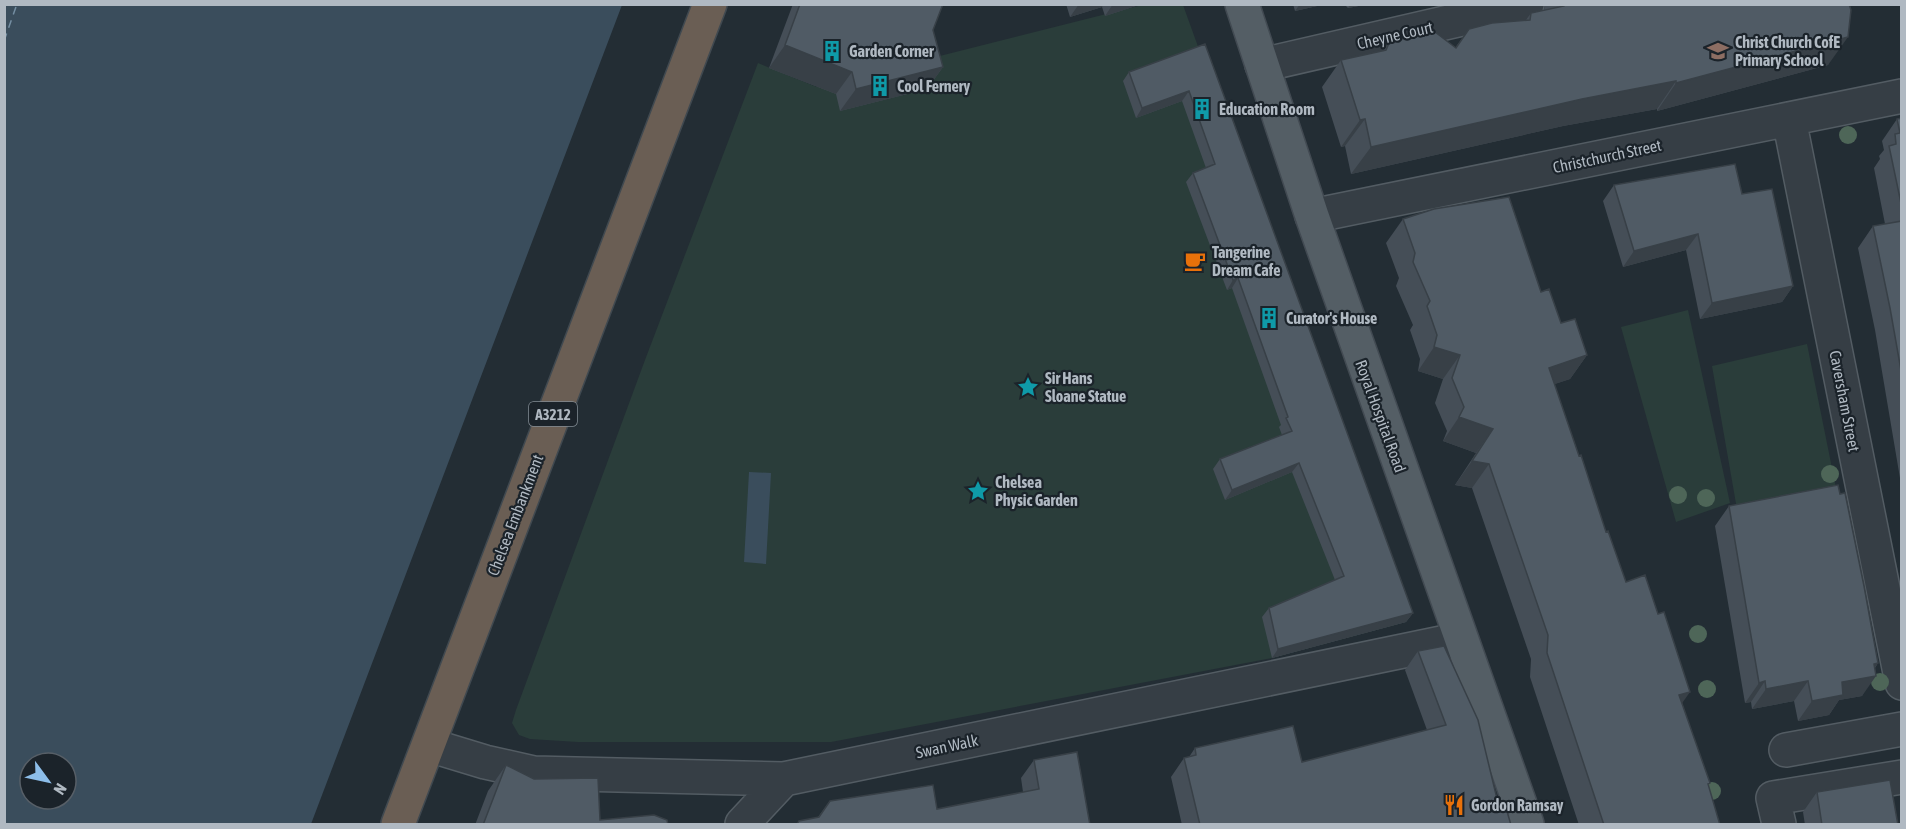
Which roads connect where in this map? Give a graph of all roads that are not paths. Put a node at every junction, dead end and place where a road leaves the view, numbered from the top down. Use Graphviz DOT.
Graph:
graph roads {
  1 [pos="710,4"];
  2 [pos="1242,4"];
  3 [pos="1527,4"];
  4 [pos="1262,65"];
  5 [pos="1902,96"];
  6 [pos="1789,119"];
  7 [pos="1312,216"];
  8 [pos="1461,639"];
  9 [pos="1902,683"];
  10 [pos="1902,729"];
  11 [pos="429,745"];
  12 [pos="1786,750"];
  13 [pos="1902,777"];
  14 [pos="784,779"];
  15 [pos="398,825"];
  16 [pos="742,825"];
  17 [pos="1527,825"];
  18 [pos="1779,825"];
  1 -- 11 [label="highway, Chelsea Embankment / A3212"];
  2 -- 4 [label="main road, Royal Hospital Road"];
  3 -- 4 [label="street, Cheyne Court"];
  4 -- 7 [label="main road, Royal Hospital Road"];
  5 -- 6 [label="street, Christchurch Street"];
  6 -- 7 [label="street, Christchurch Street"];
  6 -- 9 [label="street, Caversham Street"];
  7 -- 8 [label="main road, Royal Hospital Road"];
  8 -- 14 [label="street, Swan Walk"];
  8 -- 17 [label="main road, Royal Hospital Road"];
  10 -- 12 [label="street"];
  11 -- 14 [label="street, Swan Walk"];
  11 -- 15 [label="highway, Chelsea Embankment / A3212"];
  13 -- 18 [label="street"];
  14 -- 16 [label="street"];
}
